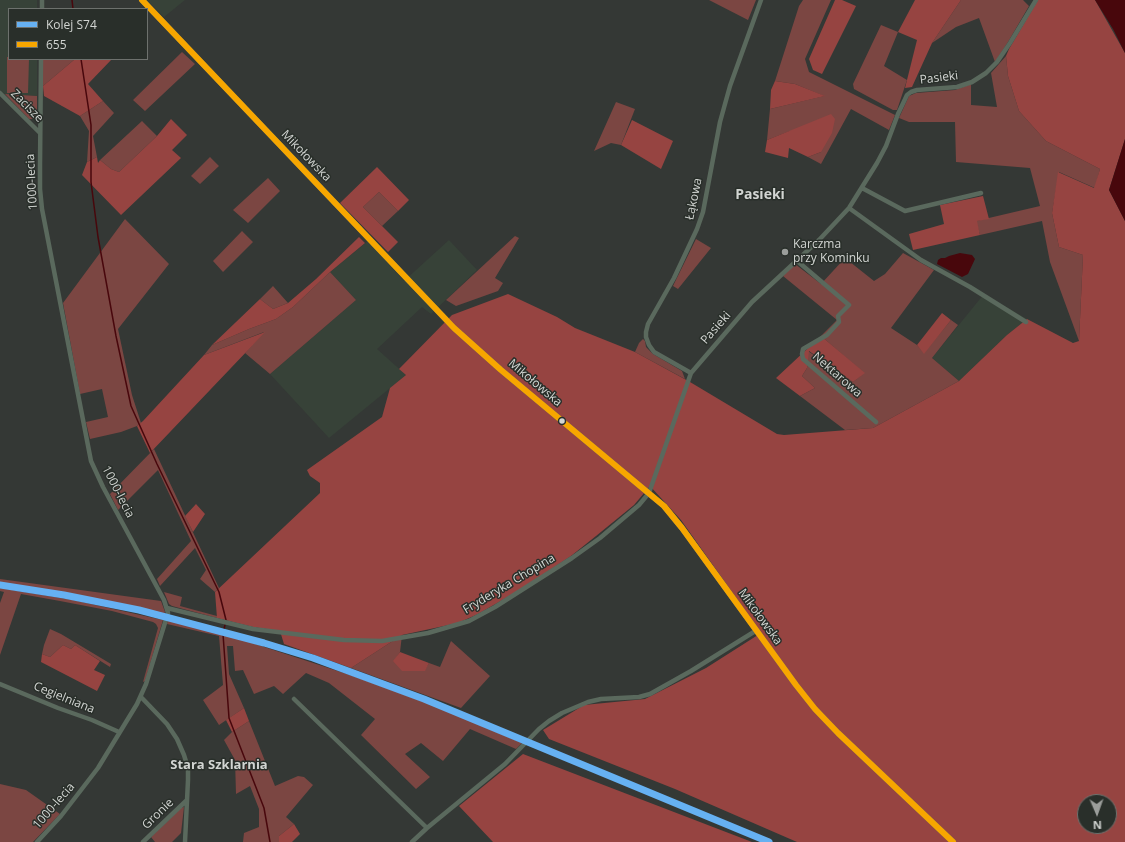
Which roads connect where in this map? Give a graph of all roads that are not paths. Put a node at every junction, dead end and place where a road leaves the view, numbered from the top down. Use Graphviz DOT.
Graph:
graph roads {
  1 [pos="142,0"];
  2 [pos="761,0"];
  3 [pos="1036,0"];
  4 [pos="41,60"];
  5 [pos="0,93"];
  6 [pos="40,133"];
  7 [pos="862,188"];
  8 [pos="981,193"];
  9 [pos="849,208"];
  10 [pos="796,260"];
  11 [pos="1026,322"];
  12 [pos="691,373"];
  13 [pos="876,422"];
  14 [pos="650,493"];
  15 [pos="167,608"];
  16 [pos="757,630"];
  17 [pos="0,684"];
  18 [pos="141,697"];
  19 [pos="294,700"];
  20 [pos="119,732"];
  21 [pos="187,800"];
  22 [pos="427,828"];
  23 [pos="416,838"];
  24 [pos="37,842"];
  25 [pos="143,842"];
  26 [pos="185,842"];
  27 [pos="412,842"];
  28 [pos="420,842"];
  29 [pos="953,842"];
  1 -- 14 [label="main road, Mikołowska"];
  2 -- 12 [label="street, Łąkowa"];
  3 -- 7 [label="street, Pasieki"];
  4 -- 6 [label="street, 1000-lecia"];
  5 -- 6 [label="street, Zacisze"];
  6 -- 15 [label="street, 1000-lecia"];
  7 -- 8 [label="street"];
  7 -- 9 [label="street, Pasieki"];
  9 -- 10 [label="street, Pasieki"];
  9 -- 11 [label="street"];
  10 -- 12 [label="street, Pasieki"];
  10 -- 13 [label="street, Nektarowa"];
  12 -- 14 [label="street, Pasieki"];
  14 -- 15 [label="street, Fryderyka Chopina"];
  14 -- 16 [label="main road, Mikołowska"];
  15 -- 18 [label="street, 1000-lecia"];
  16 -- 22 [label="street"];
  16 -- 29 [label="main road, Mikołowska"];
  17 -- 20 [label="street, Cegielniana"];
  18 -- 20 [label="street, 1000-lecia"];
  18 -- 21 [label="street"];
  19 -- 22 [label="street"];
  20 -- 24 [label="street, 1000-lecia"];
  21 -- 25 [label="street, Gronie"];
  21 -- 26 [label="street"];
  22 -- 23 [label="street"];
  23 -- 27 [label="street"];
  23 -- 28 [label="street"];
}
